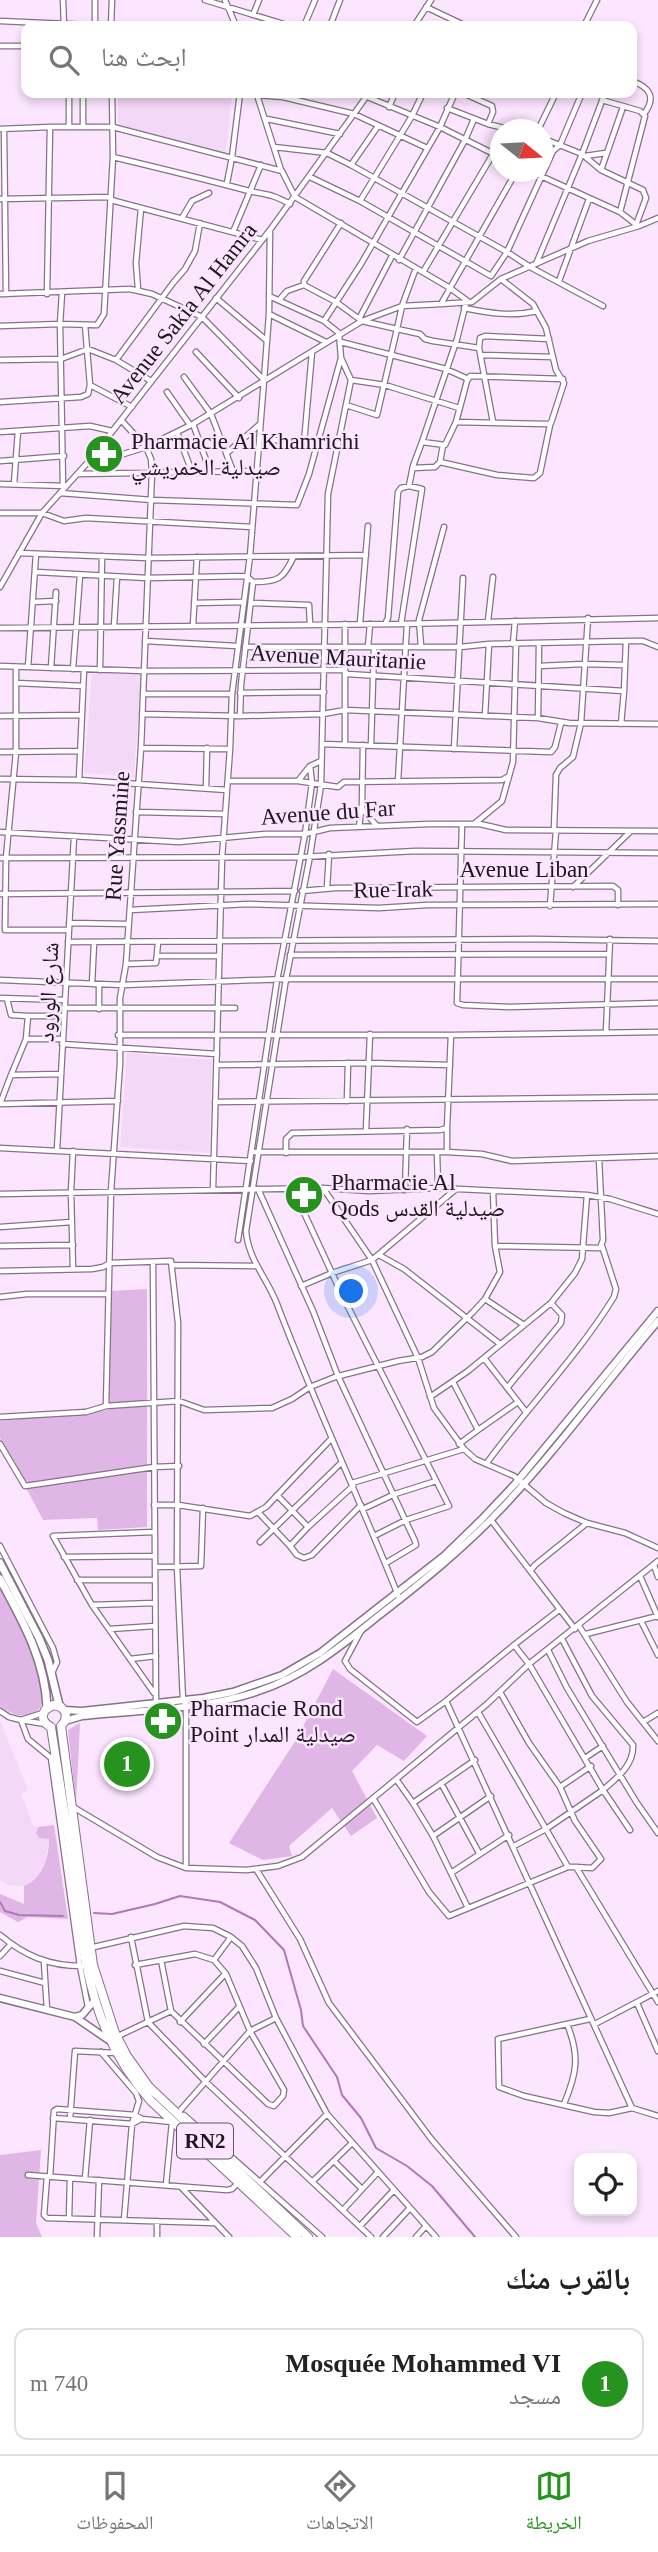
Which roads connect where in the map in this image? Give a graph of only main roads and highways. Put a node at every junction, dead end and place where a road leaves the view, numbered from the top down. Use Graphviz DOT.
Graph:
graph roads {
  1 [pos="0,1563"];
  2 [pos="0,1579"];
  3 [pos="61,1707"];
  4 [pos="45,1710"];
  5 [pos="63,1724"];
  6 [pos="48,1725"];
  7 [pos="88,1965"];
  8 [pos="114,2037"];
  9 [pos="176,2116"];
  10 [pos="241,2180"];
  11 [pos="297,2237"];
  12 [pos="308,2237"];
  1 -- 3 [label="main road, RN2"];
  2 -- 4 [label="main road, RN2"];
  3 -- 4 [label="highway"];
  3 -- 5 [label="highway, RN2"];
  4 -- 6 [label="highway, RN2"];
  5 -- 6 [label="highway"];
  5 -- 7 [label="highway, RN2"];
  6 -- 7 [label="highway, RN2"];
  7 -- 8 [label="highway, RN2"];
  8 -- 9 [label="highway, RN2"];
  8 -- 9 [label="highway, RN2"];
  9 -- 10 [label="highway, RN2"];
  10 -- 11 [label="highway, RN2"];
  10 -- 12 [label="highway, RN2"];
}
